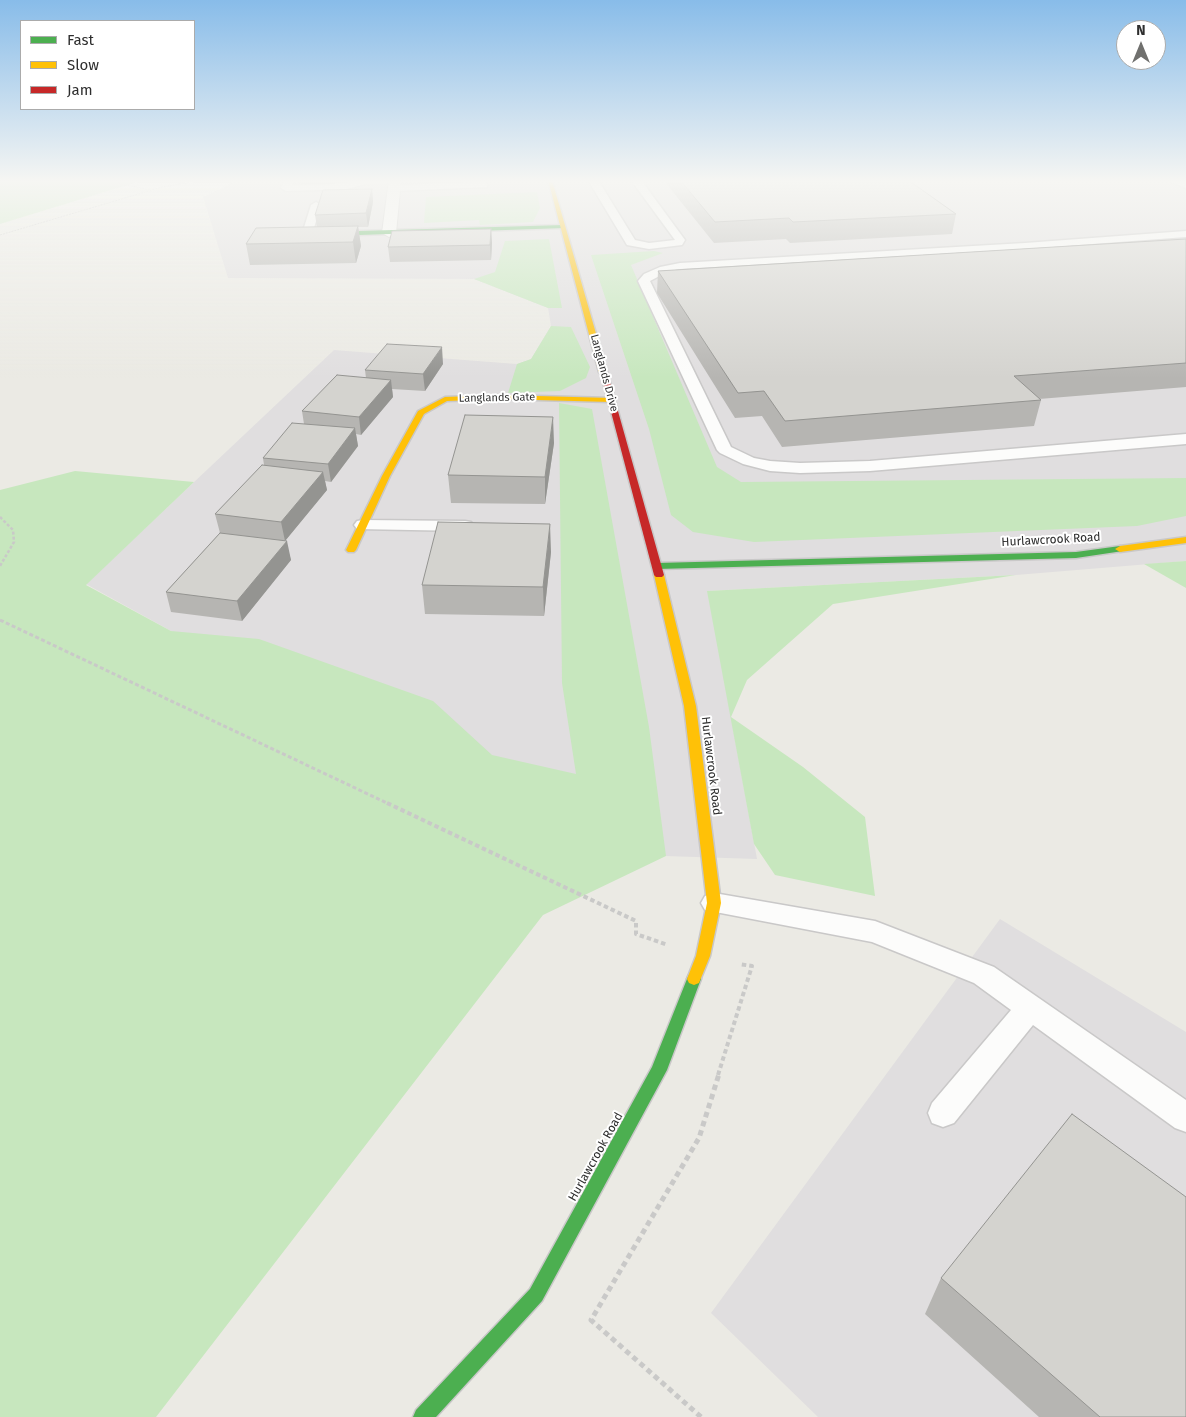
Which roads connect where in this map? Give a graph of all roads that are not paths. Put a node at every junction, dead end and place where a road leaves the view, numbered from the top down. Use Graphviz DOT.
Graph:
graph roads {
  1 [pos="568,246"];
  2 [pos="1023,246"];
  3 [pos="611,400"];
  4 [pos="1186,439"];
  5 [pos="363,525"];
  6 [pos="483,527"];
  7 [pos="1186,540"];
  8 [pos="351,550"];
  9 [pos="657,566"];
  10 [pos="714,903"];
  11 [pos="1030,1008"];
  12 [pos="943,1113"];
  13 [pos="1186,1118"];
  14 [pos="423,1417"];
  1 -- 3 [label="street, Langlands Drive"];
  2 -- 4 [label="lane"];
  3 -- 5 [label="street, Langlands Gate"];
  3 -- 9 [label="street, Langlands Drive"];
  5 -- 6 [label="lane"];
  5 -- 8 [label="street, Langlands Gate"];
  7 -- 9 [label="street, Hurlawcrook Road"];
  9 -- 10 [label="street, Hurlawcrook Road"];
  10 -- 11 [label="lane"];
  10 -- 14 [label="street, Hurlawcrook Road"];
  11 -- 12 [label="lane"];
  11 -- 13 [label="lane"];
}
